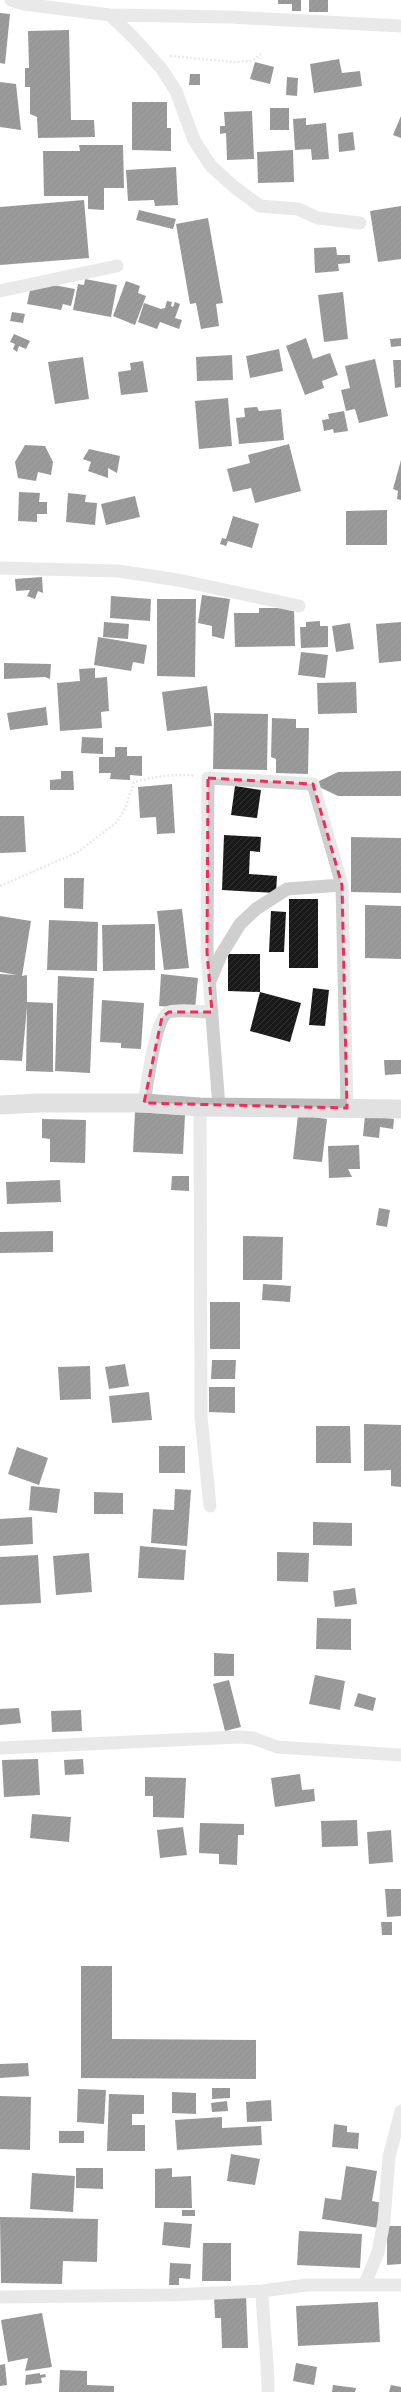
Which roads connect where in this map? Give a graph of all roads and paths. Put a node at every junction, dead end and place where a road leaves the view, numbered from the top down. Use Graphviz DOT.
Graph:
graph roads {
  1 [pos="11,0"];
  2 [pos="110,15"];
  3 [pos="401,26"];
  4 [pos="147,54"];
  5 [pos="261,54"];
  6 [pos="360,223"];
  7 [pos="117,266"];
  8 [pos="0,292"];
  9 [pos="0,568"];
  10 [pos="299,606"];
  11 [pos="208,778"];
  12 [pos="342,885"];
  13 [pos="0,886"];
  14 [pos="208,985"];
  15 [pos="212,1012"];
  16 [pos="144,1103"];
  17 [pos="0,1105"];
  18 [pos="219,1106"];
  19 [pos="200,1107"];
  20 [pos="347,1108"];
  21 [pos="401,1109"];
  22 [pos="210,1506"];
  23 [pos="0,1748"];
  24 [pos="401,1755"];
  25 [pos="401,2111"];
  26 [pos="365,2284"];
  27 [pos="401,2285"];
  28 [pos="262,2290"];
  29 [pos="0,2297"];
  30 [pos="268,2392"];
  1 -- 2 [label="street"];
  2 -- 3 [label="street"];
  2 -- 4 [label="street"];
  4 -- 5 [label="path"];
  4 -- 6 [label="street"];
  7 -- 8 [label="street"];
  9 -- 10 [label="street"];
  11 -- 12 [label="street"];
  11 -- 13 [label="path"];
  11 -- 14 [label="street"];
  12 -- 14 [label="street"];
  12 -- 20 [label="street"];
  14 -- 15 [label="street"];
  15 -- 16 [label="street"];
  15 -- 18 [label="street"];
  16 -- 17 [label="street"];
  16 -- 19 [label="street"];
  18 -- 19 [label="street"];
  18 -- 20 [label="street"];
  19 -- 22 [label="street"];
  20 -- 21 [label="street"];
  23 -- 24 [label="street"];
  25 -- 26 [label="street"];
  26 -- 27 [label="street"];
  26 -- 28 [label="street"];
  28 -- 29 [label="street"];
  28 -- 30 [label="street"];
}
